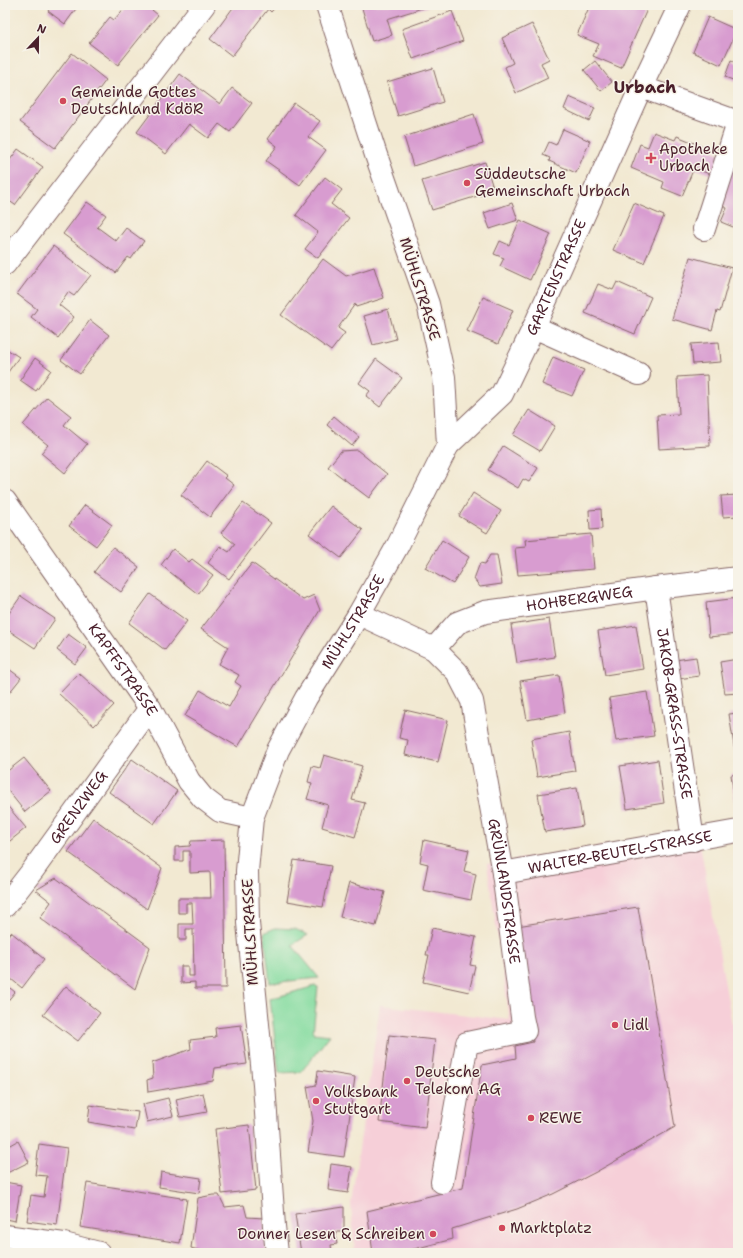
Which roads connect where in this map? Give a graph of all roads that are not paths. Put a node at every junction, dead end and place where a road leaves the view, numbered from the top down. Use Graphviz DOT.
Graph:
graph roads {
  1 [pos="327,5"];
  2 [pos="680,5"];
  3 [pos="202,6"];
  4 [pos="641,87"];
  5 [pos="738,122"];
  6 [pos="704,229"];
  7 [pos="5,264"];
  8 [pos="534,327"];
  9 [pos="639,374"];
  10 [pos="448,445"];
  11 [pos="5,500"];
  12 [pos="738,578"];
  13 [pos="656,588"];
  14 [pos="359,614"];
  15 [pos="434,649"];
  16 [pos="150,708"];
  17 [pos="252,818"];
  18 [pos="738,831"];
  19 [pos="693,840"];
  20 [pos="503,873"];
  21 [pos="9,893"];
  22 [pos="442,1182"];
  23 [pos="5,1236"];
  24 [pos="99,1253"];
  25 [pos="277,1253"];
  1 -- 10 [label="street, MÜHLSTRASSE"];
  2 -- 4 [label="street, GARTENSTRASSE"];
  3 -- 7 [label="street"];
  4 -- 5 [label="street"];
  4 -- 8 [label="street, GARTENSTRASSE"];
  5 -- 6 [label="street"];
  8 -- 9 [label="street"];
  8 -- 10 [label="street, GARTENSTRASSE"];
  10 -- 14 [label="street, MÜHLSTRASSE"];
  11 -- 16 [label="street, KAPFFSTRASSE"];
  12 -- 13 [label="street, HOHBERGWEG"];
  13 -- 15 [label="street, HOHBERGWEG"];
  13 -- 19 [label="street, JAKOB-GRASS-STRASSE"];
  14 -- 15 [label="street, GRÜNLANDSTRASSE"];
  14 -- 17 [label="street, MÜHLSTRASSE"];
  15 -- 20 [label="street, GRÜNLANDSTRASSE"];
  16 -- 17 [label="street, KAPFFSTRASSE"];
  16 -- 21 [label="street, GRENZWEG"];
  17 -- 25 [label="street, MÜHLSTRASSE"];
  18 -- 19 [label="street, WALTER-BEUTEL-STRASSE"];
  19 -- 20 [label="street, WALTER-BEUTEL-STRASSE"];
  20 -- 22 [label="street, GRÜNLANDSTRASSE"];
  23 -- 24 [label="street"];
}
